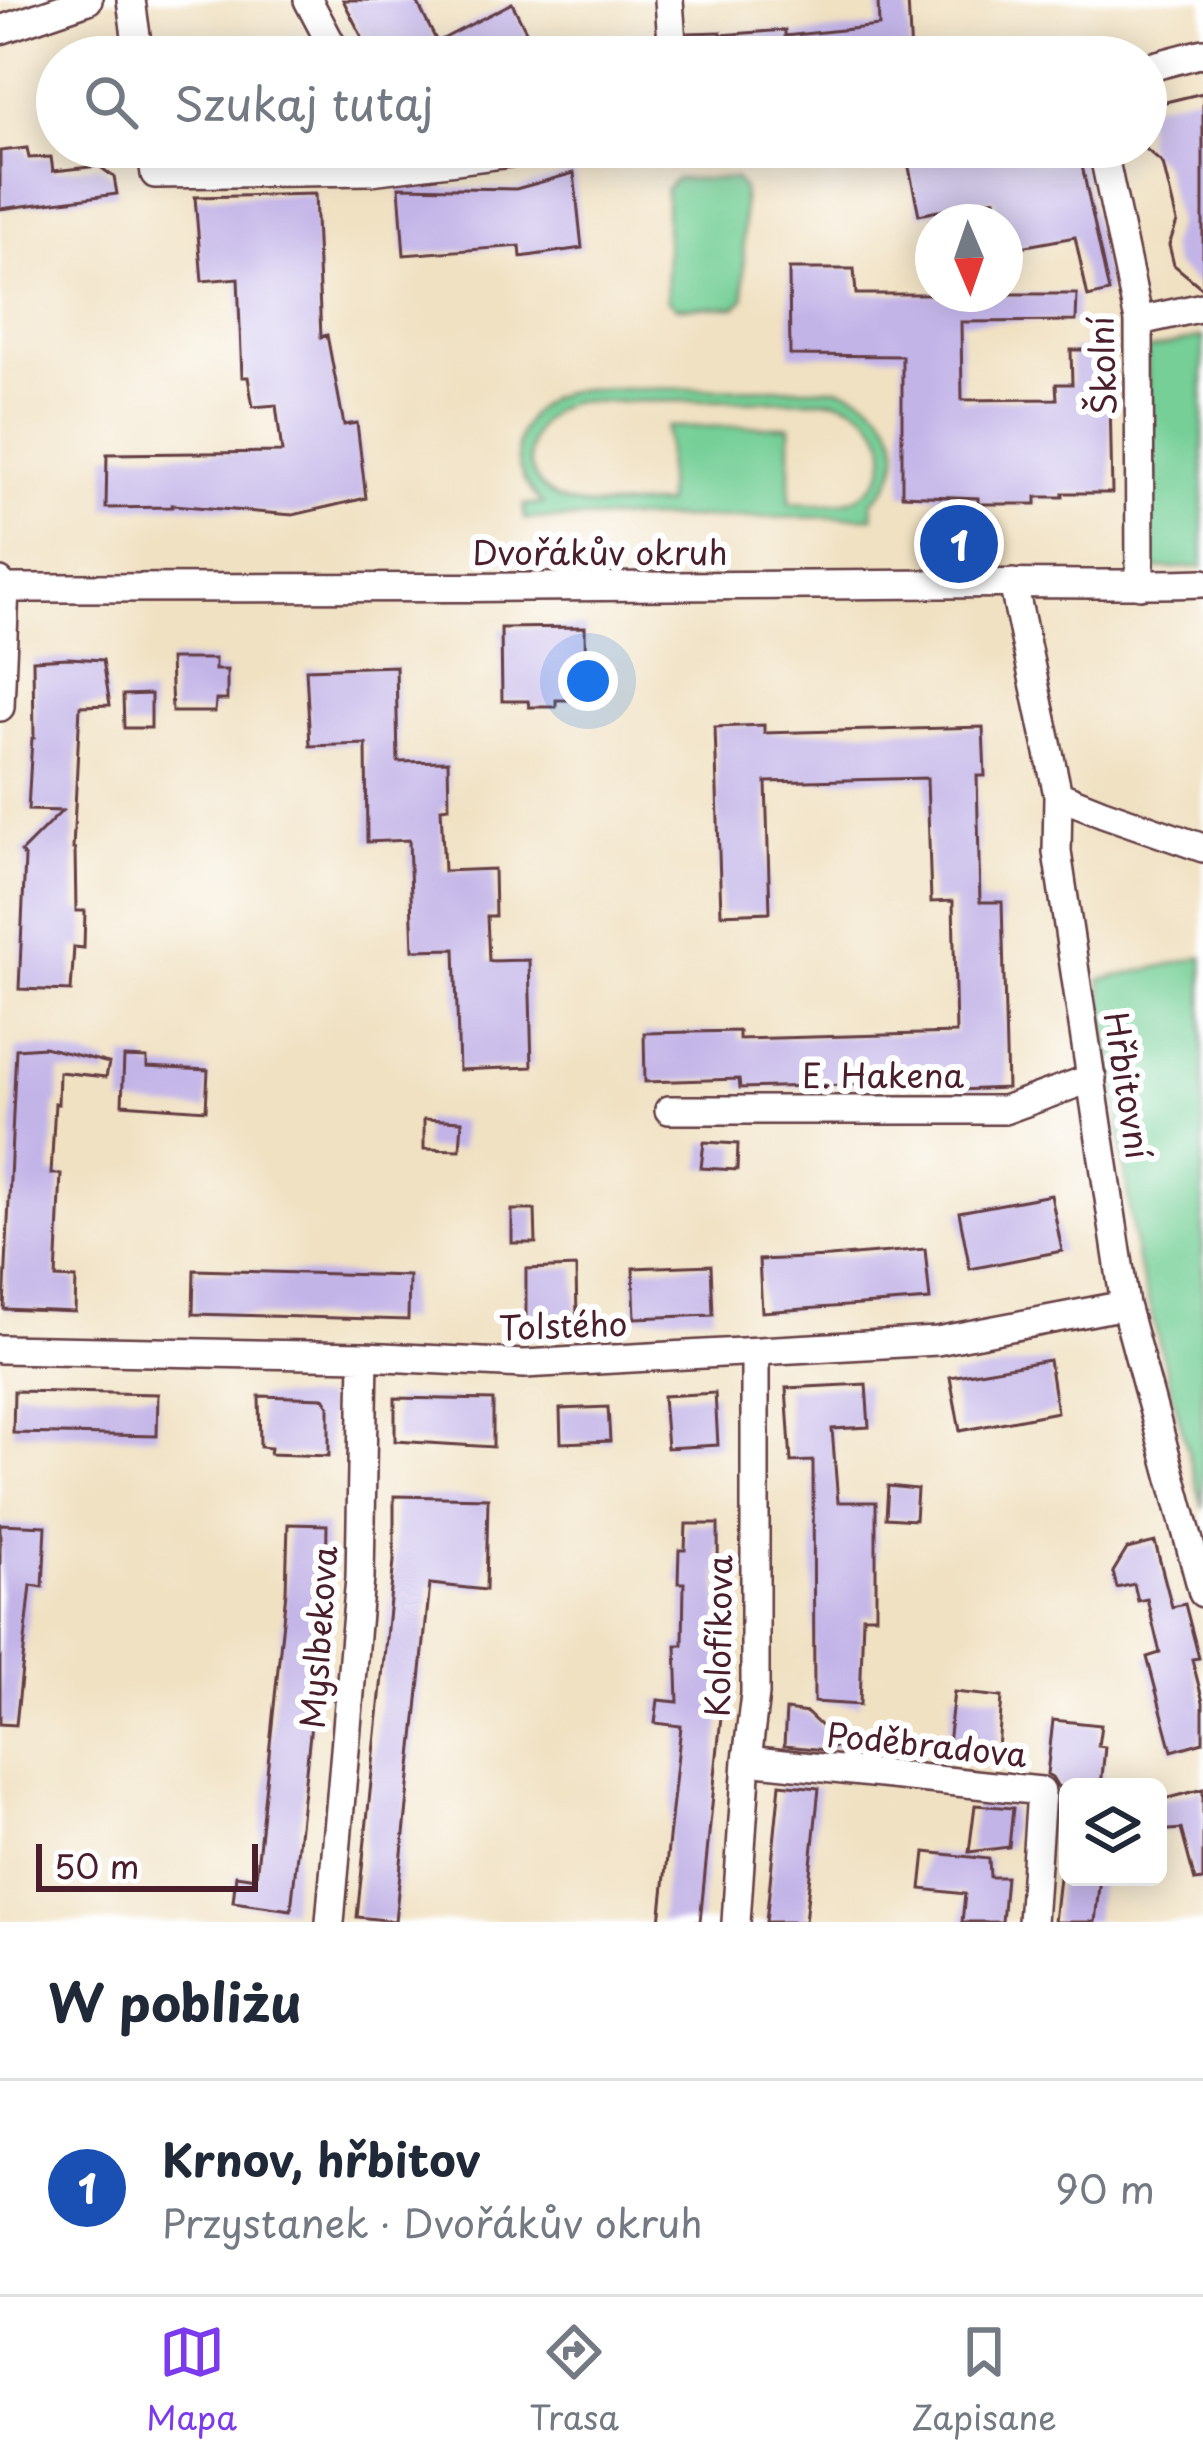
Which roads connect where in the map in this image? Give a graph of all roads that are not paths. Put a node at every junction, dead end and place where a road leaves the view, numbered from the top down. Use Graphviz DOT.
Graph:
graph roads {
  1 [pos="88,0"];
  2 [pos="131,0"];
  3 [pos="308,0"];
  4 [pos="669,0"];
  5 [pos="0,30"];
  6 [pos="136,36"];
  7 [pos="327,36"];
  8 [pos="672,36"];
  9 [pos="1203,53"];
  10 [pos="1167,62"];
  11 [pos="154,168"];
  12 [pos="375,168"];
  13 [pos="1106,168"];
  14 [pos="1203,307"];
  15 [pos="1139,321"];
  16 [pos="1013,583"];
  17 [pos="1203,583"];
  18 [pos="2,585"];
  19 [pos="1140,585"];
  20 [pos="0,707"];
  21 [pos="1058,795"];
  22 [pos="1203,848"];
  23 [pos="1092,1078"];
  24 [pos="669,1110"];
  25 [pos="1125,1305"];
  26 [pos="0,1348"];
  27 [pos="755,1352"];
  28 [pos="364,1357"];
  29 [pos="1203,1593"];
  30 [pos="747,1760"];
  31 [pos="330,1922"];
  32 [pos="736,1922"];
  33 [pos="1031,1922"];
  1 -- 5 [label="street"];
  2 -- 6 [label="street"];
  3 -- 7 [label="street"];
  4 -- 8 [label="street"];
  9 -- 10 [label="street"];
  11 -- 12 [label="street"];
  13 -- 15 [label="street, Školní"];
  14 -- 15 [label="street"];
  15 -- 19 [label="street, Školní"];
  16 -- 18 [label="street, Dvořákův okruh"];
  16 -- 19 [label="street, Dvořákův okruh"];
  16 -- 21 [label="street, Hřbitovní"];
  17 -- 19 [label="street, Dvořákův okruh"];
  18 -- 20 [label="street"];
  21 -- 22 [label="street"];
  21 -- 23 [label="street, Hřbitovní"];
  23 -- 24 [label="street, E. Hakena"];
  23 -- 25 [label="street, Hřbitovní"];
  25 -- 27 [label="street, Tolstého"];
  25 -- 29 [label="street, Hřbitovní"];
  26 -- 28 [label="street, Tolstého"];
  27 -- 28 [label="street, Tolstého"];
  27 -- 30 [label="street, Kolofíkova"];
  28 -- 31 [label="street, Myslbekova"];
  30 -- 32 [label="street, Kolofíkova"];
  30 -- 33 [label="street, Poděbradova"];
}
